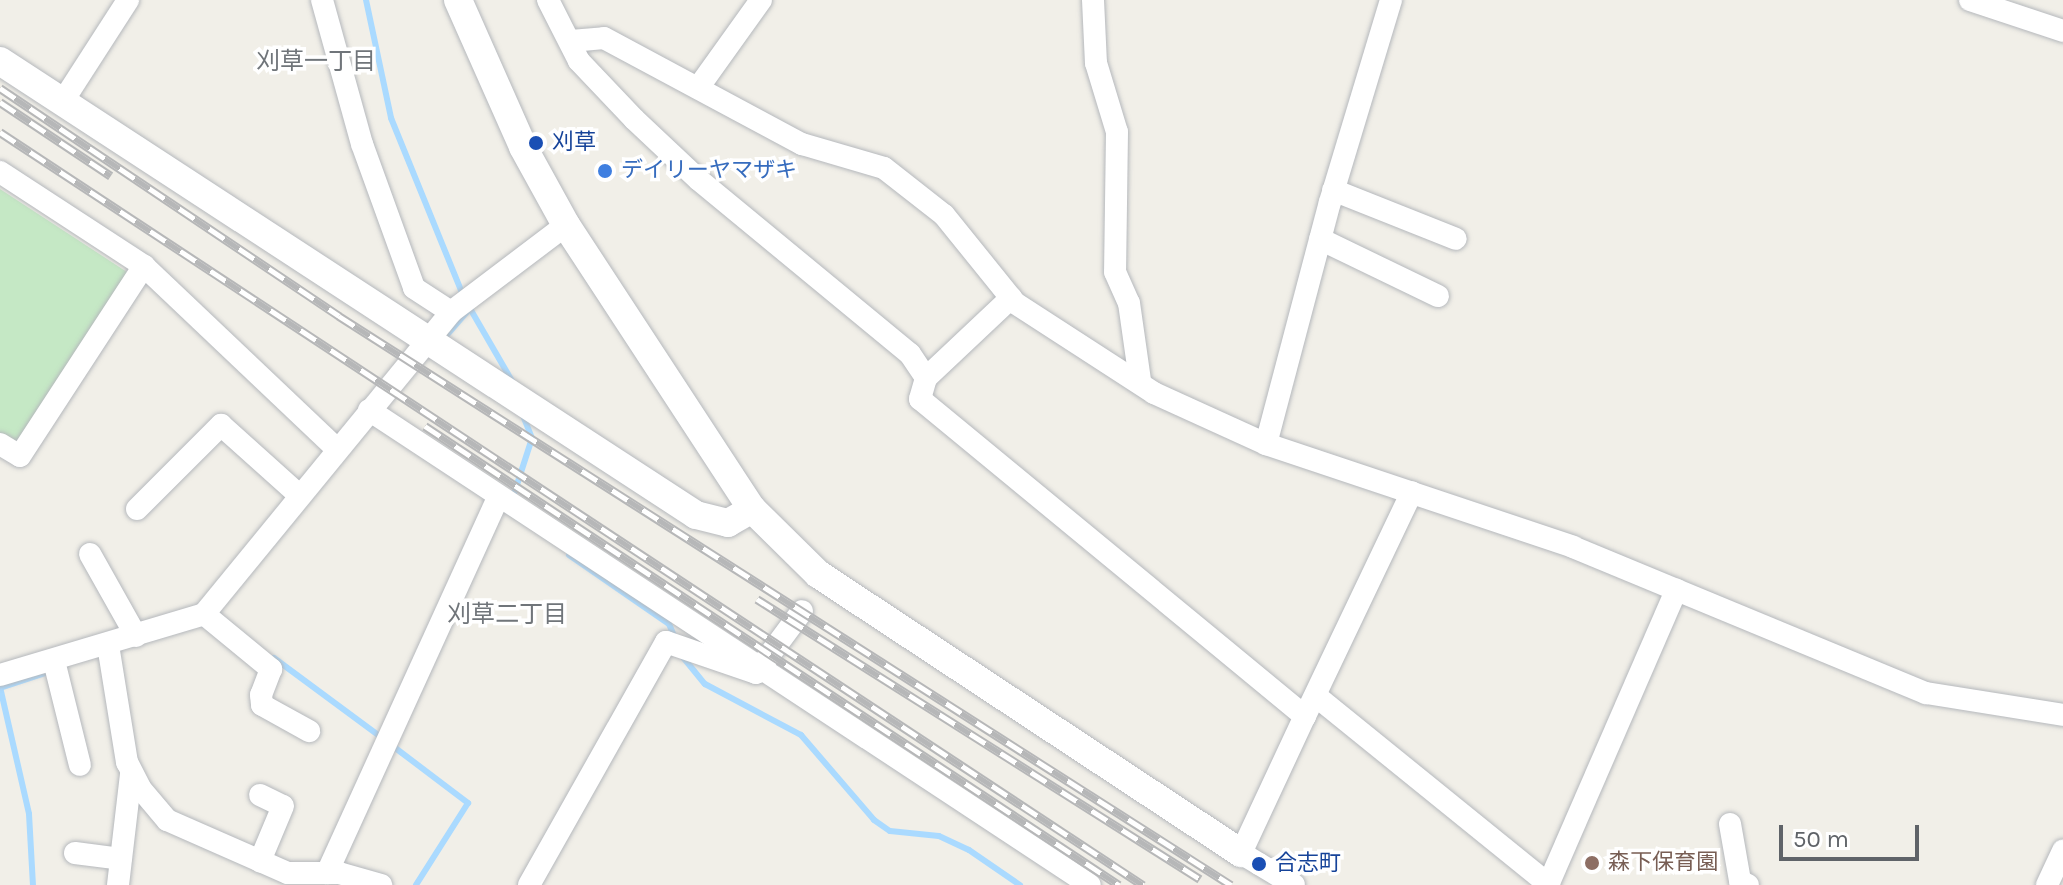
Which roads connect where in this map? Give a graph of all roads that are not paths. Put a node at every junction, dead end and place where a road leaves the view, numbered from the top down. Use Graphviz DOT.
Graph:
graph roads {
  1 [pos="128,0"];
  2 [pos="322,0"];
  3 [pos="458,0"];
  4 [pos="548,0"];
  5 [pos="761,0"];
  6 [pos="1093,0"];
  7 [pos="1391,0"];
  8 [pos="1970,0"];
  9 [pos="2063,31"];
  10 [pos="571,41"];
  11 [pos="0,61"];
  12 [pos="698,88"];
  13 [pos="63,101"];
  14 [pos="0,172"];
  15 [pos="1333,190"];
  16 [pos="566,225"];
  17 [pos="1320,239"];
  18 [pos="1456,239"];
  19 [pos="144,266"];
  20 [pos="1438,296"];
  21 [pos="1011,298"];
  22 [pos="451,312"];
  23 [pos="426,341"];
  24 [pos="926,378"];
  25 [pos="1140,380"];
  26 [pos="369,410"];
  27 [pos="0,444"];
  28 [pos="1266,444"];
  29 [pos="336,448"];
  30 [pos="1412,492"];
  31 [pos="299,495"];
  32 [pos="498,497"];
  33 [pos="137,509"];
  34 [pos="752,509"];
  35 [pos="90,554"];
  36 [pos="1676,590"];
  37 [pos="802,611"];
  38 [pos="204,614"];
  39 [pos="136,636"];
  40 [pos="108,645"];
  41 [pos="54,661"];
  42 [pos="764,666"];
  43 [pos="0,675"];
  44 [pos="1316,696"];
  45 [pos="2063,715"];
  46 [pos="1305,716"];
  47 [pos="309,731"];
  48 [pos="80,765"];
  49 [pos="131,774"];
  50 [pos="260,795"];
  51 [pos="1730,824"];
  52 [pos="2063,851"];
  53 [pos="75,853"];
  54 [pos="1241,853"];
  55 [pos="121,859"];
  56 [pos="260,861"];
  57 [pos="327,873"];
  58 [pos="287,879"];
  59 [pos="118,885"];
  60 [pos="381,885"];
  61 [pos="529,885"];
  62 [pos="1090,885"];
  63 [pos="1294,885"];
  64 [pos="1548,885"];
  65 [pos="1748,885"];
  66 [pos="2047,885"];
  1 -- 13 [label="street"];
  2 -- 22 [label="street"];
  3 -- 16 [label="street"];
  4 -- 10 [label="street"];
  5 -- 12 [label="street"];
  6 -- 25 [label="street"];
  7 -- 15 [label="street"];
  8 -- 9 [label="street"];
  10 -- 12 [label="street"];
  10 -- 24 [label="street"];
  11 -- 13 [label="street"];
  12 -- 21 [label="street"];
  13 -- 23 [label="street"];
  14 -- 19 [label="street"];
  15 -- 17 [label="street"];
  15 -- 18 [label="street"];
  16 -- 22 [label="street"];
  16 -- 34 [label="street"];
  17 -- 20 [label="street"];
  17 -- 28 [label="street"];
  19 -- 27 [label="street"];
  19 -- 29 [label="street"];
  21 -- 24 [label="street"];
  21 -- 25 [label="street"];
  22 -- 23 [label="street"];
  23 -- 26 [label="street"];
  23 -- 34 [label="street"];
  24 -- 46 [label="street"];
  25 -- 28 [label="street"];
  26 -- 29 [label="street"];
  26 -- 32 [label="street"];
  28 -- 30 [label="street"];
  29 -- 31 [label="street"];
  30 -- 36 [label="street"];
  30 -- 44 [label="street"];
  31 -- 33 [label="street"];
  31 -- 38 [label="street"];
  32 -- 42 [label="street"];
  32 -- 57 [label="street"];
  34 -- 54 [label="street"];
  35 -- 39 [label="street"];
  36 -- 45 [label="street"];
  36 -- 64 [label="street"];
  37 -- 42 [label="street"];
  38 -- 39 [label="street"];
  38 -- 47 [label="street"];
  39 -- 40 [label="street"];
  40 -- 41 [label="street"];
  40 -- 49 [label="street"];
  41 -- 43 [label="street"];
  41 -- 48 [label="street"];
  42 -- 61 [label="street"];
  42 -- 62 [label="street"];
  44 -- 46 [label="street"];
  44 -- 64 [label="street"];
  46 -- 54 [label="street"];
  49 -- 55 [label="street"];
  49 -- 56 [label="street"];
  50 -- 56 [label="street"];
  51 -- 65 [label="street"];
  52 -- 66 [label="street"];
  53 -- 55 [label="street"];
  54 -- 63 [label="street"];
  55 -- 59 [label="street"];
  56 -- 58 [label="street"];
  57 -- 58 [label="street"];
  57 -- 60 [label="street"];
}
